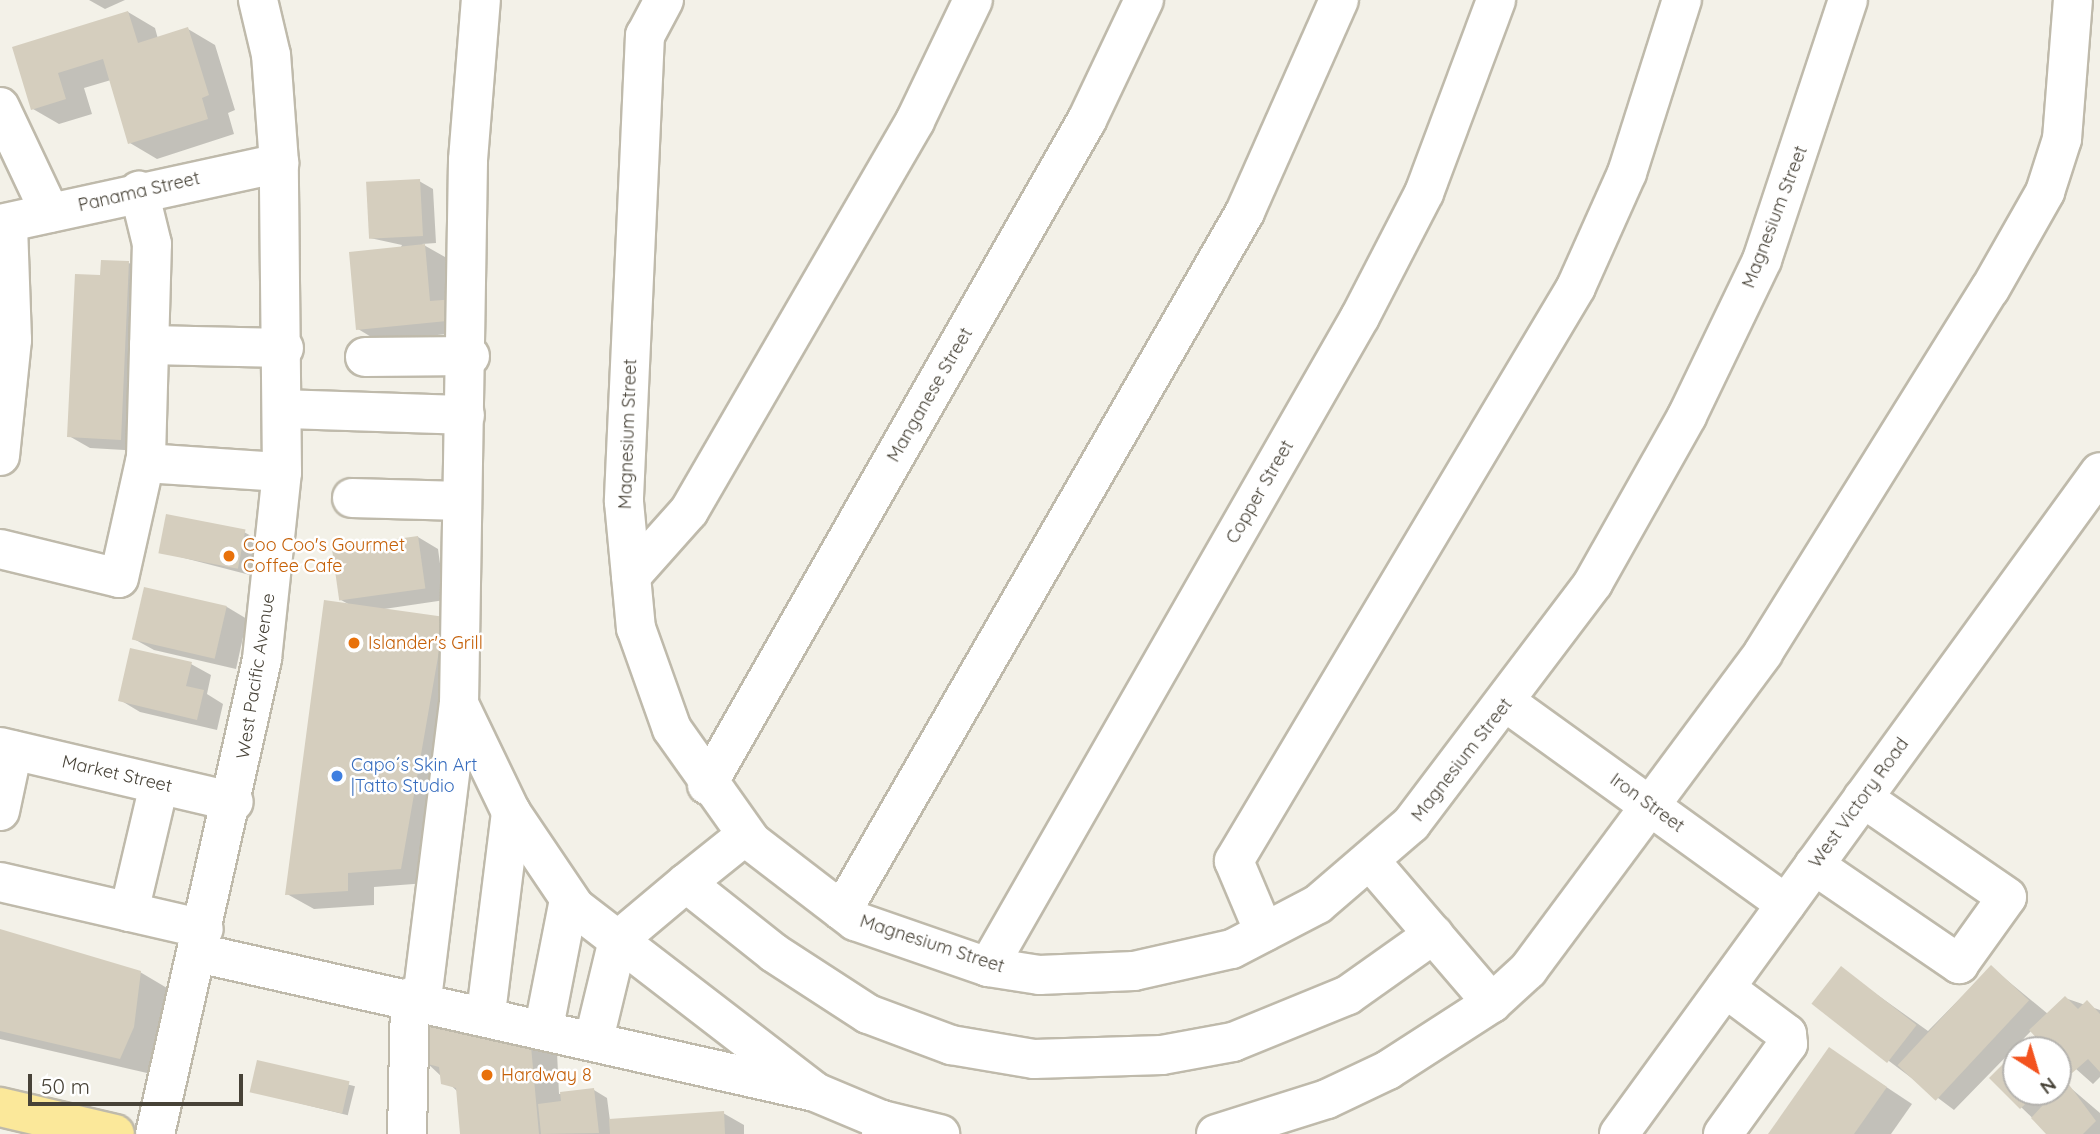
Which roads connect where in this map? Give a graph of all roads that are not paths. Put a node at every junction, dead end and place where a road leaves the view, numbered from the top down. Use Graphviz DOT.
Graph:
graph roads {
  1 [pos="258,0"];
  2 [pos="481,0"];
  3 [pos="664,0"];
  4 [pos="973,0"];
  5 [pos="1144,0"];
  6 [pos="1339,0"];
  7 [pos="1496,0"];
  8 [pos="1682,0"];
  9 [pos="1848,0"];
  10 [pos="2081,24"];
  11 [pos="0,107"];
  12 [pos="279,163"];
  13 [pos="139,191"];
  14 [pos="50,213"];
  15 [pos="4,223"];
  16 [pos="6,300"];
  17 [pos="149,345"];
  18 [pos="284,348"];
  19 [pos="470,356"];
  20 [pos="365,357"];
  21 [pos="4,376"];
  22 [pos="284,409"];
  23 [pos="466,415"];
  24 [pos="1,435"];
  25 [pos="145,463"];
  26 [pos="282,472"];
  27 [pos="2100,472"];
  28 [pos="352,498"];
  29 [pos="462,501"];
  30 [pos="0,550"];
  31 [pos="631,576"];
  32 [pos="1507,703"];
  33 [pos="458,704"];
  34 [pos="7,748"];
  35 [pos="159,785"];
  36 [pos="707,785"];
  37 [pos="1863,798"];
  38 [pos="234,802"];
  39 [pos="1653,808"];
  40 [pos="0,811"];
  41 [pos="511,812"];
  42 [pos="746,835"];
  43 [pos="1373,864"];
  44 [pos="1814,865"];
  45 [pos="0,882"];
  46 [pos="686,883"];
  47 [pos="569,898"];
  48 [pos="1786,904"];
  49 [pos="842,911"];
  50 [pos="129,912"];
  51 [pos="1264,932"];
  52 [pos="1434,934"];
  53 [pos="618,940"];
  54 [pos="201,941"];
  55 [pos="988,967"];
  56 [pos="1725,988"];
  57 [pos="416,998"];
  58 [pos="1492,1003"];
  59 [pos="486,1013"];
  60 [pos="544,1027"];
  61 [pos="594,1039"];
  62 [pos="815,1092"];
  63 [pos="0,1107"];
  64 [pos="882,1127"];
  65 [pos="115,1134"];
  66 [pos="155,1134"];
  67 [pos="407,1134"];
  68 [pos="940,1134"];
  69 [pos="1216,1134"];
  70 [pos="1619,1134"];
  71 [pos="1723,1134"];
  1 -- 12 [label="street, West Pacific Avenue"];
  2 -- 19 [label="street"];
  3 -- 31 [label="street, Magnesium Street"];
  4 -- 31 [label="street"];
  5 -- 36 [label="street, Manganese Street"];
  6 -- 49 [label="street"];
  7 -- 55 [label="street, Copper Street"];
  8 -- 51 [label="street"];
  9 -- 32 [label="street, Magnesium Street"];
  10 -- 39 [label="street"];
  11 -- 14 [label="street"];
  12 -- 13 [label="street, Panama Street"];
  12 -- 18 [label="street, West Pacific Avenue"];
  13 -- 14 [label="street, Panama Street"];
  13 -- 17 [label="street"];
  14 -- 15 [label="street, Panama Street"];
  15 -- 16 [label="street"];
  16 -- 21 [label="street"];
  17 -- 18 [label="street"];
  17 -- 25 [label="street"];
  18 -- 22 [label="street, West Pacific Avenue"];
  19 -- 20 [label="street"];
  19 -- 23 [label="street"];
  21 -- 24 [label="street"];
  22 -- 23 [label="street"];
  22 -- 26 [label="street, West Pacific Avenue"];
  23 -- 29 [label="street"];
  25 -- 26 [label="street"];
  25 -- 30 [label="street"];
  26 -- 38 [label="street, West Pacific Avenue"];
  27 -- 37 [label="street, West Victory Road"];
  28 -- 29 [label="street"];
  29 -- 33 [label="street"];
  31 -- 36 [label="street, Magnesium Street"];
  32 -- 39 [label="street, Iron Street"];
  32 -- 43 [label="street, Magnesium Street"];
  33 -- 41 [label="street"];
  33 -- 57 [label="street"];
  34 -- 35 [label="street, Market Street"];
  34 -- 40 [label="street"];
  35 -- 38 [label="street, Market Street"];
  35 -- 50 [label="street"];
  36 -- 42 [label="street, Magnesium Street"];
  37 -- 44 [label="street, West Victory Road"];
  37 -- 44 [label="street"];
  38 -- 54 [label="street, West Pacific Avenue"];
  39 -- 48 [label="street, Iron Street"];
  39 -- 58 [label="street"];
  41 -- 47 [label="street"];
  41 -- 59 [label="street"];
  42 -- 46 [label="street"];
  42 -- 49 [label="street, Magnesium Street"];
  43 -- 51 [label="street, Magnesium Street"];
  43 -- 52 [label="street"];
  44 -- 48 [label="street, West Victory Road"];
  45 -- 50 [label="street"];
  46 -- 52 [label="street"];
  46 -- 53 [label="street"];
  47 -- 53 [label="street"];
  47 -- 60 [label="street"];
  48 -- 56 [label="street, West Victory Road"];
  49 -- 55 [label="street, Magnesium Street"];
  50 -- 54 [label="street"];
  51 -- 55 [label="street, Magnesium Street"];
  52 -- 58 [label="street"];
  53 -- 61 [label="street"];
  53 -- 62 [label="street"];
  54 -- 57 [label="street"];
  54 -- 66 [label="street, West Pacific Avenue"];
  56 -- 70 [label="street, West Victory Road"];
  56 -- 71 [label="street"];
  57 -- 59 [label="street"];
  57 -- 67 [label="street"];
  58 -- 69 [label="street"];
  59 -- 60 [label="street"];
  60 -- 61 [label="street"];
  61 -- 62 [label="street"];
  62 -- 64 [label="street"];
  63 -- 65 [label="main road"];
  64 -- 68 [label="street"];
}
